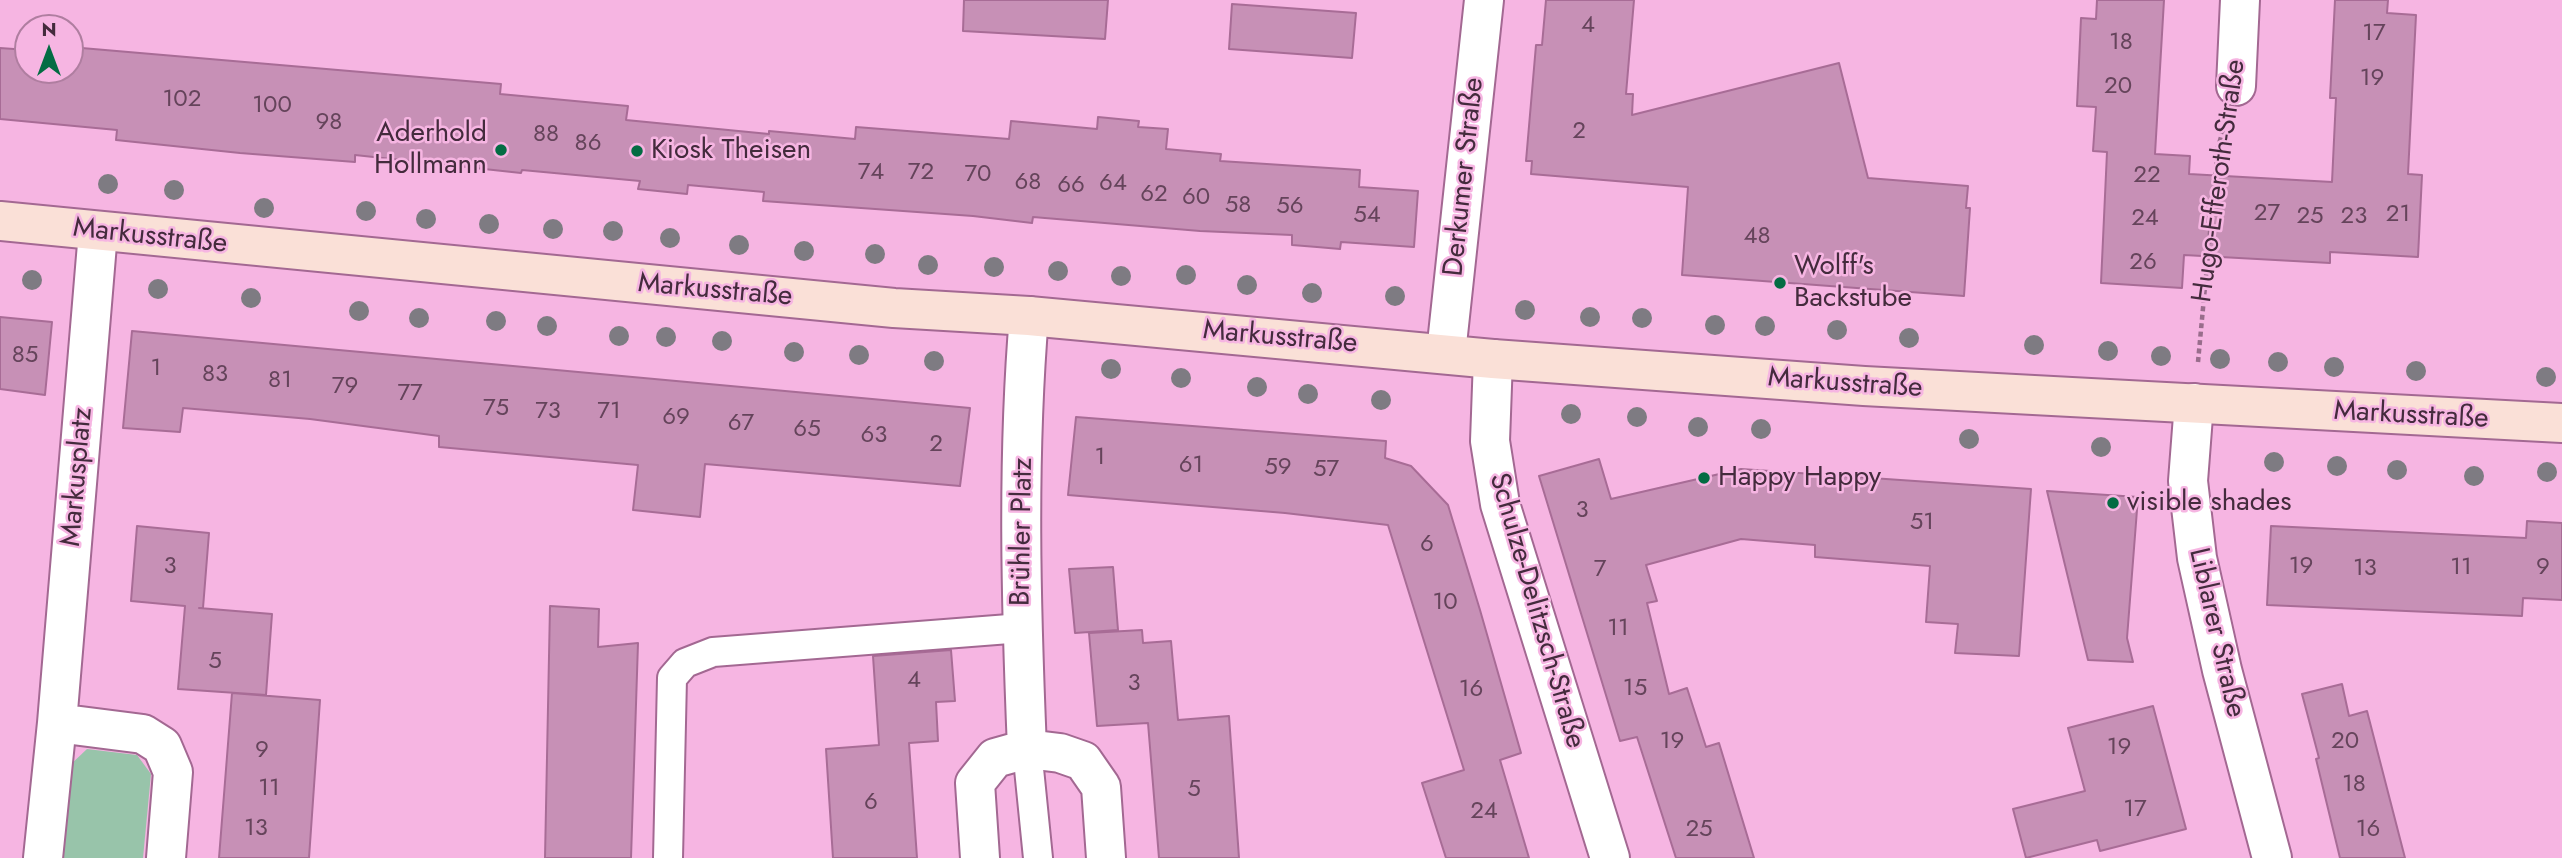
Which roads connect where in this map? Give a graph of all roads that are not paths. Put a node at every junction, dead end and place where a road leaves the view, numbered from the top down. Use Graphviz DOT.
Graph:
graph roads {
  1 [pos="1484,0"];
  2 [pos="2240,0"];
  3 [pos="2236,86"];
  4 [pos="0,221"];
  5 [pos="98,232"];
  6 [pos="1029,316"];
  7 [pos="1446,353"];
  8 [pos="1493,359"];
  9 [pos="2194,403"];
  10 [pos="2562,423"];
  11 [pos="1021,628"];
  12 [pos="58,723"];
  13 [pos="1027,749"];
  14 [pos="43,858"];
  15 [pos="166,858"];
  16 [pos="668,858"];
  17 [pos="980,858"];
  18 [pos="1038,858"];
  19 [pos="1106,858"];
  20 [pos="1610,858"];
  21 [pos="2272,858"];
  1 -- 7 [label="street, Derkumer Straße"];
  2 -- 3 [label="street, Hugo-Efferoth-Straße"];
  4 -- 5 [label="street, Markusstraße"];
  5 -- 6 [label="street, Markusstraße"];
  5 -- 12 [label="street, Markusplatz"];
  6 -- 7 [label="street, Markusstraße"];
  6 -- 11 [label="street, Brühler Platz"];
  7 -- 8 [label="street, Markusstraße"];
  8 -- 9 [label="street, Markusstraße"];
  8 -- 20 [label="street, Schulze-Delitzsch-Straße"];
  9 -- 10 [label="street, Markusstraße"];
  9 -- 21 [label="street, Liblarer Straße"];
  11 -- 13 [label="street, Brühler Platz"];
  11 -- 16 [label="lane"];
  12 -- 14 [label="street, Markusplatz"];
  12 -- 15 [label="street"];
  13 -- 17 [label="street"];
  13 -- 18 [label="lane"];
  13 -- 19 [label="street"];
}
